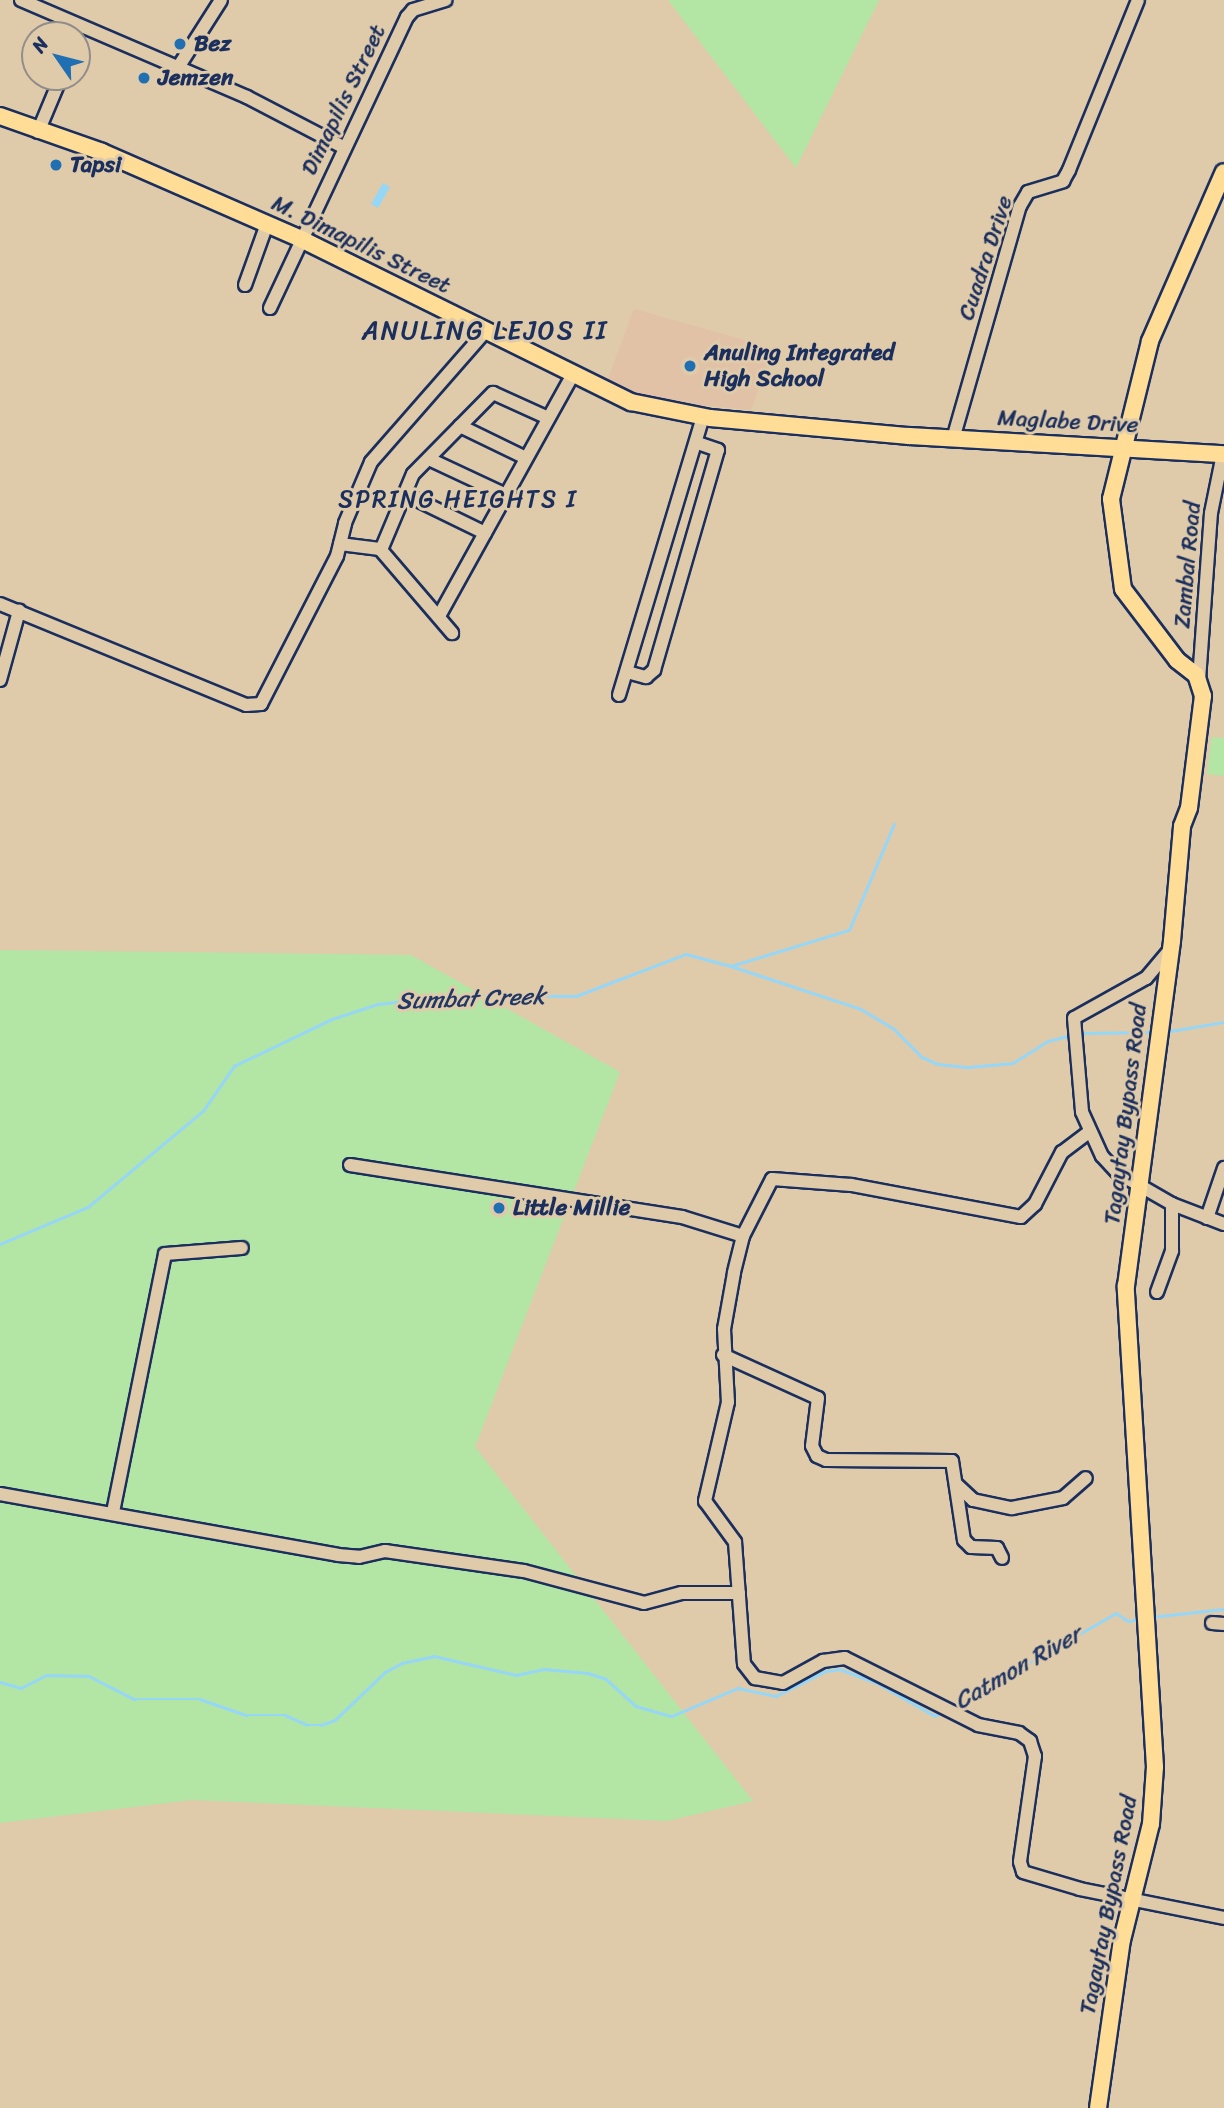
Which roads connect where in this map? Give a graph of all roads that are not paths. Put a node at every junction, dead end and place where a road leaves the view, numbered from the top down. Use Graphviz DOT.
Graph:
graph roads {
  1 [pos="20,0"];
  2 [pos="221,0"];
  3 [pos="445,0"];
  4 [pos="1138,0"];
  5 [pos="60,21"];
  6 [pos="91,35"];
  7 [pos="179,66"];
  8 [pos="55,91"];
  9 [pos="0,116"];
  10 [pos="38,132"];
  11 [pos="343,147"];
  12 [pos="1224,172"];
  13 [pos="267,225"];
  14 [pos="303,240"];
  15 [pos="245,285"];
  16 [pos="270,308"];
  17 [pos="485,332"];
  18 [pos="573,374"];
  19 [pos="703,417"];
  20 [pos="548,418"];
  21 [pos="460,426"];
  22 [pos="909,436"];
  23 [pos="953,439"];
  24 [pos="698,443"];
  25 [pos="1121,446"];
  26 [pos="1223,454"];
  27 [pos="526,458"];
  28 [pos="429,459"];
  29 [pos="405,494"];
  30 [pos="506,495"];
  31 [pos="485,533"];
  32 [pos="340,544"];
  33 [pos="381,550"];
  34 [pos="662,558"];
  35 [pos="685,565"];
  36 [pos="0,604"];
  37 [pos="19,611"];
  38 [pos="439,616"];
  39 [pos="452,633"];
  40 [pos="627,672"];
  41 [pos="0,680"];
  42 [pos="1199,680"];
  43 [pos="620,695"];
  44 [pos="1172,942"];
  45 [pos="1089,1132"];
  46 [pos="350,1165"];
  47 [pos="1224,1168"];
  48 [pos="1140,1187"];
  49 [pos="1172,1203"];
  50 [pos="1207,1218"];
  51 [pos="1224,1224"];
  52 [pos="743,1236"];
  53 [pos="242,1248"];
  54 [pos="1157,1292"];
  55 [pos="723,1355"];
  56 [pos="1086,1478"];
  57 [pos="957,1485"];
  58 [pos="0,1494"];
  59 [pos="113,1512"];
  60 [pos="1002,1558"];
  61 [pos="739,1593"];
  62 [pos="1132,1897"];
  63 [pos="1224,1918"];
  64 [pos="1098,2108"];
  1 -- 5 [label="street"];
  2 -- 7 [label="street"];
  3 -- 11 [label="street, Dimapilis Street"];
  4 -- 23 [label="street, Cuadra Drive"];
  6 -- 7 [label="street"];
  7 -- 11 [label="street"];
  8 -- 10 [label="street"];
  9 -- 10 [label="main road, M. Dimapilis Street"];
  10 -- 13 [label="main road, M. Dimapilis Street"];
  11 -- 14 [label="street, Dimapilis Street"];
  12 -- 25 [label="main road"];
  13 -- 14 [label="main road, M. Dimapilis Street"];
  13 -- 15 [label="street"];
  14 -- 16 [label="street, Dimapilis Street"];
  14 -- 17 [label="main road, M. Dimapilis Street"];
  17 -- 18 [label="main road, M. Dimapilis Street"];
  17 -- 32 [label="street"];
  18 -- 19 [label="main road, M. Dimapilis Street"];
  18 -- 20 [label="street"];
  19 -- 22 [label="main road, M. Dimapilis Street"];
  19 -- 24 [label="street"];
  20 -- 21 [label="street"];
  20 -- 27 [label="street"];
  21 -- 27 [label="street"];
  21 -- 28 [label="street"];
  22 -- 23 [label="main road, Maglabe Drive"];
  23 -- 25 [label="main road, Maglabe Drive"];
  24 -- 34 [label="street"];
  24 -- 35 [label="street"];
  25 -- 26 [label="main road, Maglabe Drive"];
  25 -- 42 [label="main road"];
  26 -- 42 [label="street, Zambal Road"];
  27 -- 30 [label="street"];
  28 -- 29 [label="street"];
  28 -- 30 [label="street"];
  29 -- 31 [label="street"];
  29 -- 33 [label="street"];
  30 -- 31 [label="street"];
  31 -- 38 [label="street"];
  32 -- 33 [label="street"];
  32 -- 37 [label="street"];
  33 -- 38 [label="street"];
  34 -- 35 [label="street"];
  34 -- 40 [label="street"];
  35 -- 40 [label="street"];
  36 -- 37 [label="street"];
  37 -- 41 [label="street"];
  38 -- 39 [label="street"];
  40 -- 43 [label="street"];
  42 -- 44 [label="main road, Tagaytay Bypass Road"];
  44 -- 45 [label="street"];
  44 -- 48 [label="main road, Tagaytay Bypass Road"];
  45 -- 48 [label="street"];
  45 -- 52 [label="street"];
  46 -- 52 [label="street"];
  47 -- 50 [label="street"];
  48 -- 49 [label="street"];
  48 -- 62 [label="main road, Tagaytay Bypass Road"];
  49 -- 50 [label="street"];
  49 -- 54 [label="street"];
  50 -- 51 [label="street"];
  52 -- 55 [label="street"];
  53 -- 59 [label="street"];
  55 -- 57 [label="street"];
  55 -- 61 [label="street"];
  56 -- 57 [label="street"];
  57 -- 60 [label="street"];
  58 -- 59 [label="street"];
  59 -- 61 [label="street"];
  61 -- 62 [label="street"];
  62 -- 63 [label="street"];
  62 -- 64 [label="main road, Tagaytay Bypass Road"];
}
